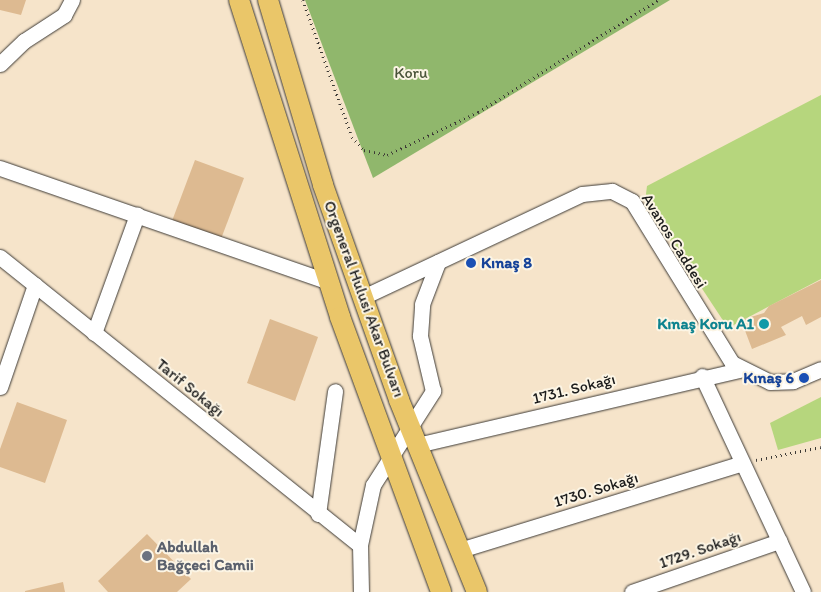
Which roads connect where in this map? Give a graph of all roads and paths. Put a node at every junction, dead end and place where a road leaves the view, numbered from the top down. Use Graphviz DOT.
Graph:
graph roads {
  1 [pos="72,0"];
  2 [pos="238,0"];
  3 [pos="268,0"];
  4 [pos="303,0"];
  5 [pos="658,0"];
  6 [pos="0,64"];
  7 [pos="0,168"];
  8 [pos="137,215"];
  9 [pos="0,257"];
  10 [pos="438,262"];
  11 [pos="328,282"];
  12 [pos="35,285"];
  13 [pos="363,297"];
  14 [pos="94,333"];
  15 [pos="821,369"];
  16 [pos="740,370"];
  17 [pos="702,376"];
  18 [pos="0,387"];
  19 [pos="335,391"];
  20 [pos="414,437"];
  21 [pos="821,447"];
  22 [pos="391,456"];
  23 [pos="742,463"];
  24 [pos="318,514"];
  25 [pos="779,541"];
  26 [pos="360,545"];
  27 [pos="460,550"];
  28 [pos="361,592"];
  29 [pos="441,592"];
  30 [pos="477,592"];
  31 [pos="632,592"];
  32 [pos="803,592"];
  1 -- 6 [label="street"];
  2 -- 11 [label="main road, Orgeneral Hulusi Akar Bulvarı"];
  3 -- 13 [label="main road, Orgeneral Hulusi Akar Bulvarı"];
  4 -- 5 [label="path"];
  7 -- 8 [label="street"];
  8 -- 11 [label="street"];
  8 -- 14 [label="street"];
  9 -- 12 [label="street, Tarif Sokağı"];
  10 -- 13 [label="street, Avanos Caddesi"];
  10 -- 16 [label="street, Avanos Caddesi"];
  10 -- 20 [label="street"];
  11 -- 22 [label="main road, Orgeneral Hulusi Akar Bulvarı"];
  12 -- 14 [label="street, Tarif Sokağı"];
  12 -- 18 [label="street"];
  13 -- 20 [label="main road, Orgeneral Hulusi Akar Bulvarı"];
  14 -- 24 [label="street, Tarif Sokağı"];
  15 -- 16 [label="street"];
  16 -- 17 [label="street, 1731. Sokağı"];
  17 -- 20 [label="street, 1731. Sokağı"];
  17 -- 23 [label="street"];
  19 -- 24 [label="street"];
  20 -- 22 [label="street"];
  20 -- 27 [label="main road, Orgeneral Hulusi Akar Bulvarı"];
  21 -- 23 [label="path"];
  22 -- 26 [label="street"];
  22 -- 29 [label="main road, Orgeneral Hulusi Akar Bulvarı"];
  23 -- 25 [label="street"];
  23 -- 27 [label="street, 1730. Sokağı"];
  24 -- 26 [label="street, Tarif Sokağı"];
  25 -- 31 [label="street, 1729. Sokağı"];
  25 -- 32 [label="street"];
  26 -- 28 [label="street"];
  27 -- 30 [label="main road, Orgeneral Hulusi Akar Bulvarı"];
}
